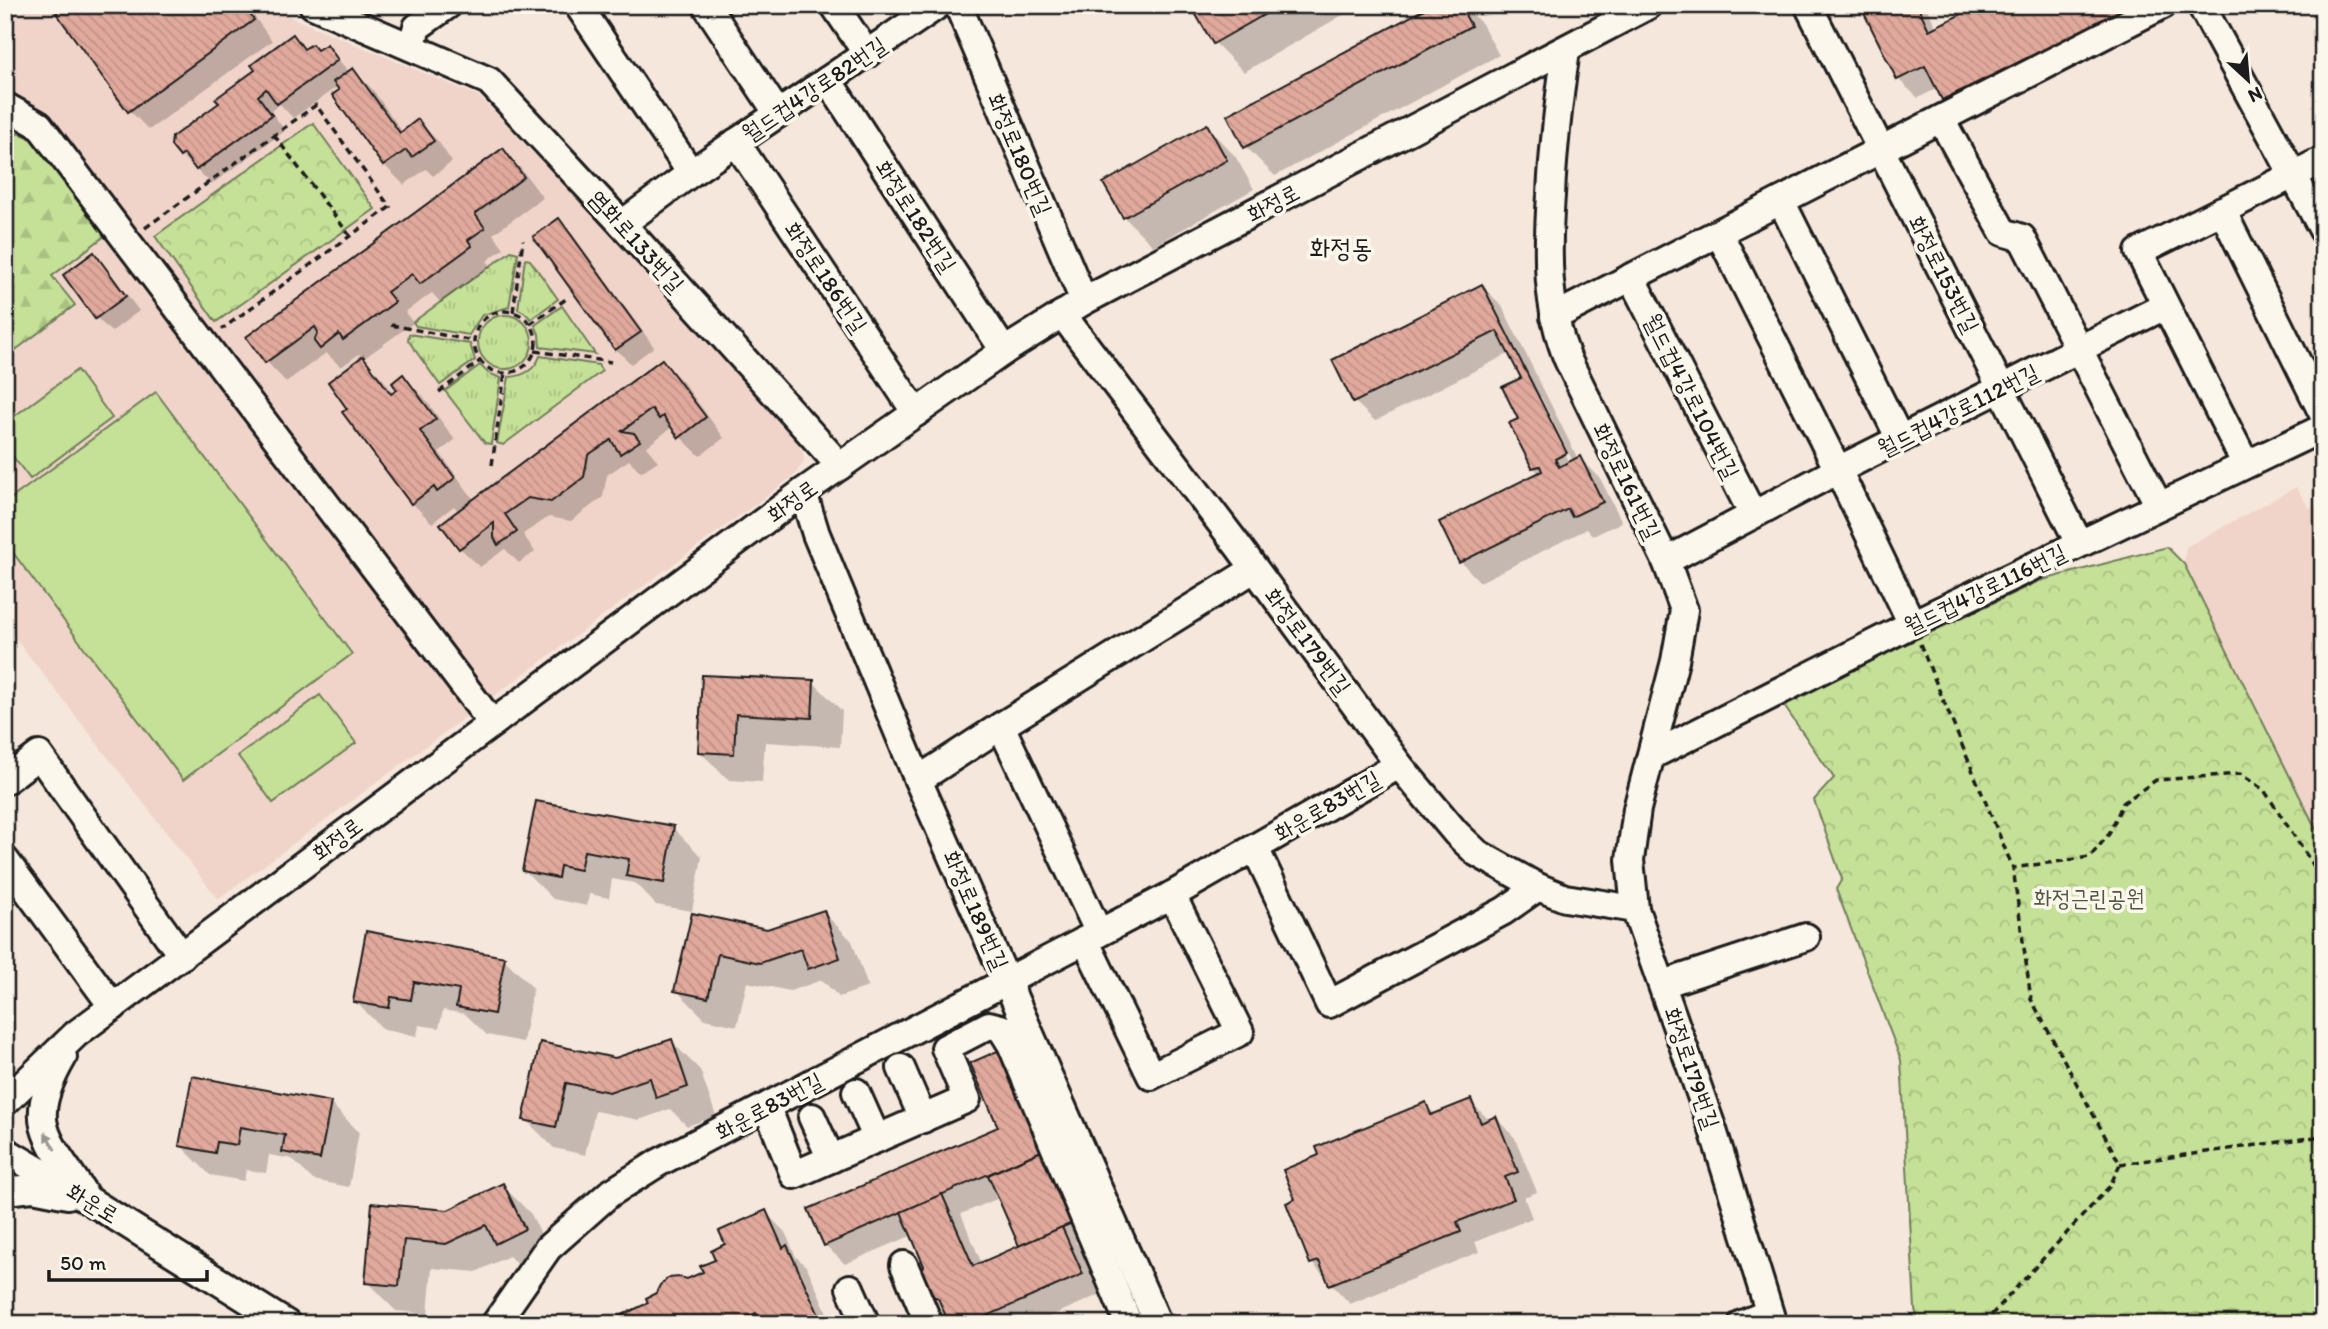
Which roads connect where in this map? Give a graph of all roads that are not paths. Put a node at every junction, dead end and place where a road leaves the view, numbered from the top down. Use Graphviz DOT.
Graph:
graph roads {
  1 [pos="313,5"];
  2 [pos="448,5"];
  3 [pos="578,5"];
  4 [pos="706,5"];
  5 [pos="834,5"];
  6 [pos="938,5"];
  7 [pos="958,5"];
  8 [pos="1649,5"];
  9 [pos="1808,5"];
  10 [pos="2163,5"];
  11 [pos="2201,5"];
  12 [pos="411,47"];
  13 [pos="1566,50"];
  14 [pos="867,54"];
  15 [pos="828,80"];
  16 [pos="5,106"];
  17 [pos="778,114"];
  18 [pos="1941,119"];
  19 [pos="736,142"];
  20 [pos="1881,150"];
  21 [pos="2323,160"];
  22 [pos="691,173"];
  23 [pos="2292,174"];
  24 [pos="1781,201"];
  25 [pos="2222,210"];
  26 [pos="622,224"];
  27 [pos="2323,230"];
  28 [pos="1719,233"];
  29 [pos="1631,277"];
  30 [pos="2165,306"];
  31 [pos="1073,308"];
  32 [pos="1554,317"];
  33 [pos="2079,350"];
  34 [pos="1004,351"];
  35 [pos="2001,388"];
  36 [pos="916,413"];
  37 [pos="2323,414"];
  38 [pos="2323,428"];
  39 [pos="1900,439"];
  40 [pos="2245,463"];
  41 [pos="840,466"];
  42 [pos="1838,470"];
  43 [pos="803,492"];
  44 [pos="2159,506"];
  45 [pos="1753,515"];
  46 [pos="2079,543"];
  47 [pos="1666,561"];
  48 [pos="1254,569"];
  49 [pos="1912,624"];
  50 [pos="492,723"];
  51 [pos="1001,726"];
  52 [pos="1651,756"];
  53 [pos="1399,765"];
  54 [pos="918,780"];
  55 [pos="5,781"];
  56 [pos="1255,848"];
  57 [pos="5,860"];
  58 [pos="1538,887"];
  59 [pos="1172,895"];
  60 [pos="1635,909"];
  61 [pos="1092,937"];
  62 [pos="1806,937"];
  63 [pos="182,956"];
  64 [pos="1007,981"];
  65 [pos="1663,984"];
  66 [pos="113,1007"];
  67 [pos="76,1034"];
  68 [pos="901,1068"];
  69 [pos="856,1092"];
  70 [pos="5,1102"];
  71 [pos="766,1107"];
  72 [pos="812,1116"];
  73 [pos="923,1119"];
  74 [pos="877,1139"];
  75 [pos="5,1151"];
  76 [pos="831,1159"];
  77 [pos="5,1191"];
  78 [pos="87,1199"];
  79 [pos="904,1265"];
  80 [pos="850,1288"];
  81 [pos="1771,1318"];
  82 [pos="927,1323"];
  83 [pos="287,1324"];
  84 [pos="495,1324"];
  85 [pos="866,1324"];
  86 [pos="1129,1324"];
  87 [pos="1158,1324"];
  88 [pos="1742,1324"];
  1 -- 12 [label="street, 염화로133번길"];
  2 -- 12 [label="street"];
  3 -- 22 [label="street"];
  4 -- 17 [label="street"];
  5 -- 14 [label="street"];
  6 -- 14 [label="street, 월드컵4강로82번길"];
  7 -- 31 [label="street, 화정로180번길"];
  8 -- 13 [label="street, 화정로"];
  9 -- 20 [label="street, 화정로153번길"];
  10 -- 18 [label="street"];
  11 -- 23 [label="street"];
  12 -- 26 [label="street, 염화로133번길"];
  13 -- 31 [label="street, 화정로"];
  13 -- 32 [label="street, 화정로161번길"];
  14 -- 15 [label="street, 월드컵4강로82번길"];
  15 -- 17 [label="street, 월드컵4강로82번길"];
  15 -- 34 [label="street, 화정로182번길"];
  16 -- 50 [label="street"];
  17 -- 19 [label="street, 월드컵4강로82번길"];
  18 -- 20 [label="street"];
  18 -- 33 [label="street"];
  19 -- 22 [label="street, 월드컵4강로82번길"];
  19 -- 36 [label="street, 화정로186번길"];
  20 -- 24 [label="street"];
  20 -- 35 [label="street, 화정로153번길"];
  21 -- 23 [label="street"];
  22 -- 26 [label="street, 월드컵4강로82번길"];
  23 -- 25 [label="street"];
  23 -- 27 [label="street"];
  24 -- 28 [label="street"];
  24 -- 39 [label="street"];
  25 -- 30 [label="street"];
  25 -- 37 [label="street"];
  26 -- 41 [label="street, 염화로133번길"];
  28 -- 29 [label="street"];
  28 -- 42 [label="street"];
  29 -- 32 [label="street"];
  29 -- 45 [label="street, 월드컵4강로104번길"];
  30 -- 33 [label="street, 월드컵4강로112번길"];
  30 -- 40 [label="street"];
  31 -- 34 [label="street, 화정로"];
  31 -- 48 [label="street, 화정로179번길"];
  32 -- 47 [label="street, 화정로161번길"];
  33 -- 35 [label="street, 월드컵4강로112번길"];
  33 -- 44 [label="street"];
  34 -- 36 [label="street, 화정로"];
  35 -- 39 [label="street, 월드컵4강로112번길"];
  35 -- 46 [label="street, 화정로153번길"];
  36 -- 41 [label="street, 화정로"];
  38 -- 40 [label="street, 월드컵4강로116번길"];
  39 -- 42 [label="street, 월드컵4강로112번길"];
  40 -- 44 [label="street, 월드컵4강로116번길"];
  41 -- 43 [label="street, 화정로"];
  42 -- 45 [label="street, 월드컵4강로112번길"];
  42 -- 49 [label="street"];
  43 -- 50 [label="street, 화정로"];
  43 -- 54 [label="street, 화정로189번길"];
  44 -- 46 [label="street, 월드컵4강로116번길"];
  45 -- 47 [label="street, 월드컵4강로112번길"];
  46 -- 49 [label="street, 월드컵4강로116번길"];
  47 -- 52 [label="street, 화정로161번길"];
  48 -- 51 [label="street, 화정로179번길"];
  48 -- 53 [label="street, 화정로179번길"];
  49 -- 52 [label="street, 월드컵4강로116번길"];
  50 -- 63 [label="street, 화정로"];
  51 -- 54 [label="street, 화정로179번길"];
  51 -- 61 [label="street"];
  52 -- 60 [label="street, 화정로161번길"];
  53 -- 56 [label="street, 화운로83번길"];
  53 -- 58 [label="street, 화정로179번길"];
  54 -- 64 [label="street, 화정로189번길"];
  55 -- 63 [label="street"];
  56 -- 58 [label="street, 화운로83번길"];
  56 -- 59 [label="street, 화운로83번길"];
  57 -- 66 [label="street"];
  58 -- 60 [label="street, 화정로179번길"];
  59 -- 61 [label="street, 화운로83번길"];
  59 -- 61 [label="street"];
  60 -- 65 [label="street, 화정로179번길"];
  61 -- 64 [label="street, 화운로83번길"];
  62 -- 65 [label="street"];
  63 -- 66 [label="street, 화정로"];
  64 -- 71 [label="street, 화운로83번길"];
  64 -- 87 [label="street, 화정로189번길"];
  65 -- 81 [label="street, 화정로179번길"];
  66 -- 67 [label="street, 화정로"];
  67 -- 70 [label="street, 화정로"];
  78 -- 67 [label="street, one-way"];
  68 -- 73 [label="street"];
  69 -- 74 [label="street"];
  71 -- 76 [label="street"];
  71 -- 84 [label="street, 화운로83번길"];
  72 -- 76 [label="street"];
  73 -- 74 [label="street"];
  73 -- 86 [label="street"];
  74 -- 76 [label="street"];
  75 -- 78 [label="street, 화운로"];
  77 -- 78 [label="street"];
  78 -- 83 [label="street, 화운로"];
  79 -- 82 [label="street"];
  80 -- 85 [label="street"];
  81 -- 88 [label="street"];
}
